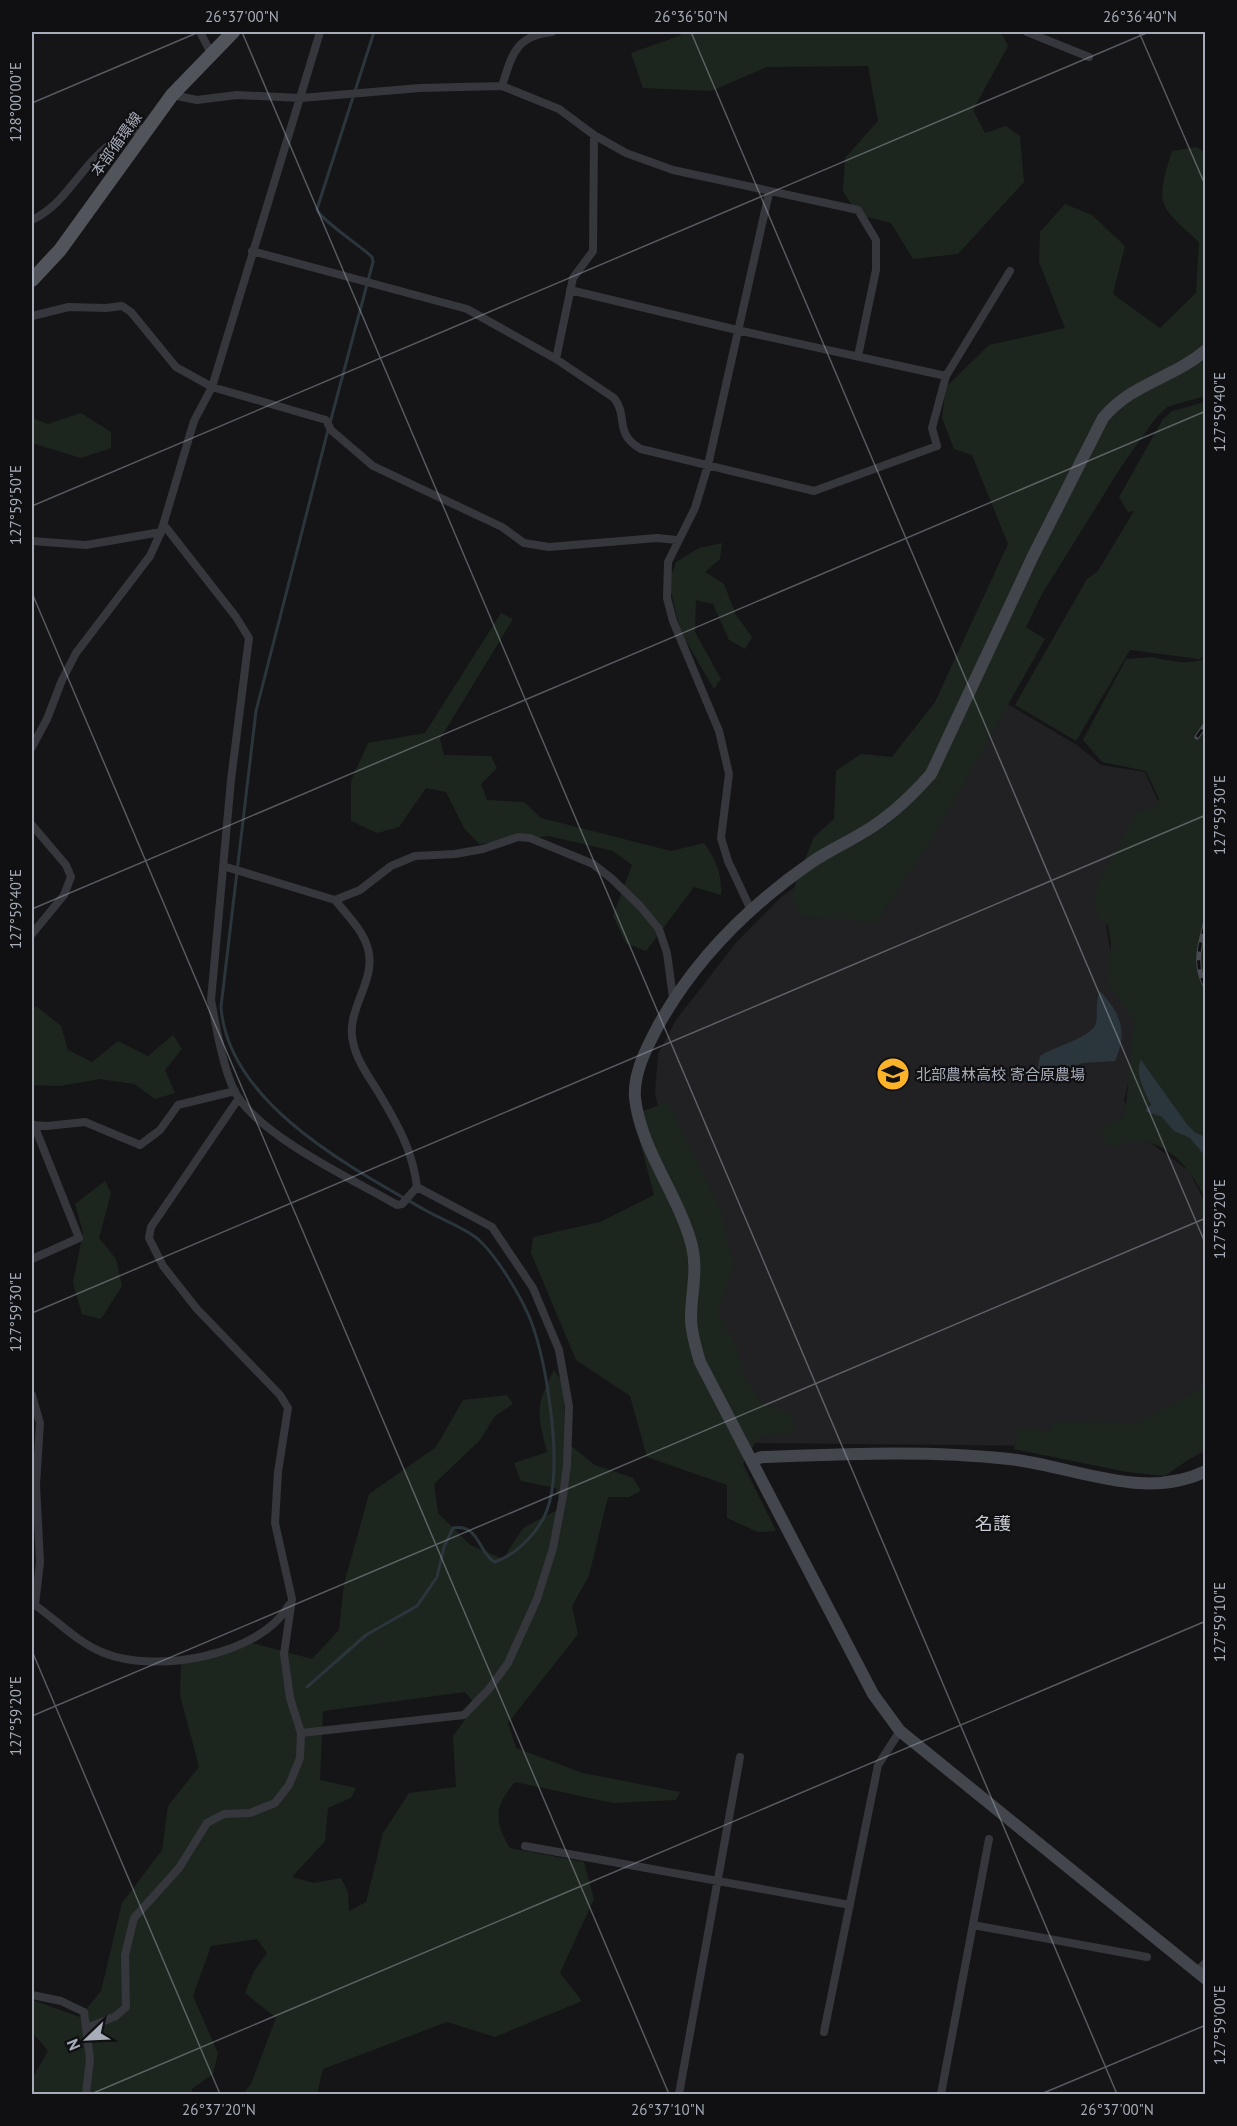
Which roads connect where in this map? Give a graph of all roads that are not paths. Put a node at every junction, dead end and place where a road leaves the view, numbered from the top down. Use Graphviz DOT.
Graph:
graph roads {
  1 [pos="200,32"];
  2 [pos="233,32"];
  3 [pos="320,32"];
  4 [pos="552,32"];
  5 [pos="1027,32"];
  6 [pos="211,53"];
  7 [pos="1089,57"];
  8 [pos="502,86"];
  9 [pos="172,95"];
  10 [pos="301,98"];
  11 [pos="149,126"];
  12 [pos="594,135"];
  13 [pos="768,193"];
  14 [pos="32,220"];
  15 [pos="252,251"];
  16 [pos="1010,271"];
  17 [pos="32,280"];
  18 [pos="570,290"];
  19 [pos="32,316"];
  20 [pos="737,330"];
  21 [pos="1206,350"];
  22 [pos="858,356"];
  23 [pos="556,359"];
  24 [pos="946,375"];
  25 [pos="212,387"];
  26 [pos="708,465"];
  27 [pos="163,528"];
  28 [pos="677,540"];
  29 [pos="32,541"];
  30 [pos="32,747"];
  31 [pos="32,825"];
  32 [pos="223,866"];
  33 [pos="335,900"];
  34 [pos="751,910"];
  35 [pos="32,934"];
  36 [pos="674,998"];
  37 [pos="237,1095"];
  38 [pos="33,1125"];
  39 [pos="417,1187"];
  40 [pos="32,1258"];
  41 [pos="32,1395"];
  42 [pos="753,1460"];
  43 [pos="1206,1471"];
  44 [pos="292,1599"];
  45 [pos="33,1604"];
  46 [pos="900,1731"];
  47 [pos="301,1733"];
  48 [pos="740,1757"];
  49 [pos="988,1839"];
  50 [pos="525,1846"];
  51 [pos="718,1880"];
  52 [pos="850,1905"];
  53 [pos="973,1925"];
  54 [pos="1147,1957"];
  55 [pos="1203,1971"];
  56 [pos="32,1995"];
  57 [pos="87,2028"];
  58 [pos="824,2032"];
  59 [pos="86,2094"];
  60 [pos="679,2094"];
  61 [pos="941,2094"];
  1 -- 6 [label="street"];
  2 -- 6 [label="main road, 本部循環線"];
  3 -- 10 [label="street"];
  4 -- 8 [label="street"];
  5 -- 7 [label="street"];
  6 -- 9 [label="main road, 本部循環線"];
  8 -- 10 [label="street"];
  8 -- 12 [label="street"];
  9 -- 10 [label="street"];
  9 -- 11 [label="main road, 本部循環線"];
  10 -- 15 [label="street"];
  11 -- 14 [label="street"];
  11 -- 17 [label="main road, 本部循環線"];
  12 -- 13 [label="street"];
  12 -- 18 [label="street"];
  13 -- 20 [label="street"];
  13 -- 22 [label="street"];
  15 -- 23 [label="street"];
  15 -- 25 [label="street"];
  16 -- 24 [label="street"];
  18 -- 20 [label="street"];
  18 -- 23 [label="street"];
  19 -- 25 [label="street"];
  20 -- 22 [label="street"];
  20 -- 26 [label="street"];
  21 -- 34 [label="street"];
  22 -- 24 [label="street"];
  23 -- 26 [label="street"];
  24 -- 26 [label="street"];
  25 -- 27 [label="street"];
  25 -- 28 [label="street"];
  26 -- 28 [label="street"];
  27 -- 29 [label="street"];
  27 -- 30 [label="street"];
  27 -- 32 [label="street"];
  28 -- 34 [label="street"];
  31 -- 35 [label="street"];
  32 -- 33 [label="street"];
  32 -- 37 [label="street"];
  33 -- 36 [label="street"];
  33 -- 39 [label="street"];
  34 -- 36 [label="street"];
  36 -- 42 [label="street"];
  37 -- 38 [label="street"];
  37 -- 39 [label="street"];
  37 -- 44 [label="street"];
  38 -- 40 [label="street"];
  39 -- 47 [label="street"];
  41 -- 45 [label="street"];
  42 -- 43 [label="street"];
  42 -- 46 [label="street"];
  44 -- 45 [label="street"];
  44 -- 47 [label="street"];
  46 -- 52 [label="street"];
  46 -- 55 [label="street"];
  47 -- 57 [label="street"];
  48 -- 51 [label="street"];
  49 -- 53 [label="street"];
  50 -- 51 [label="street"];
  51 -- 52 [label="street"];
  51 -- 60 [label="street"];
  52 -- 58 [label="street"];
  53 -- 54 [label="street"];
  53 -- 61 [label="street"];
  56 -- 57 [label="street"];
  57 -- 59 [label="street"];
}
